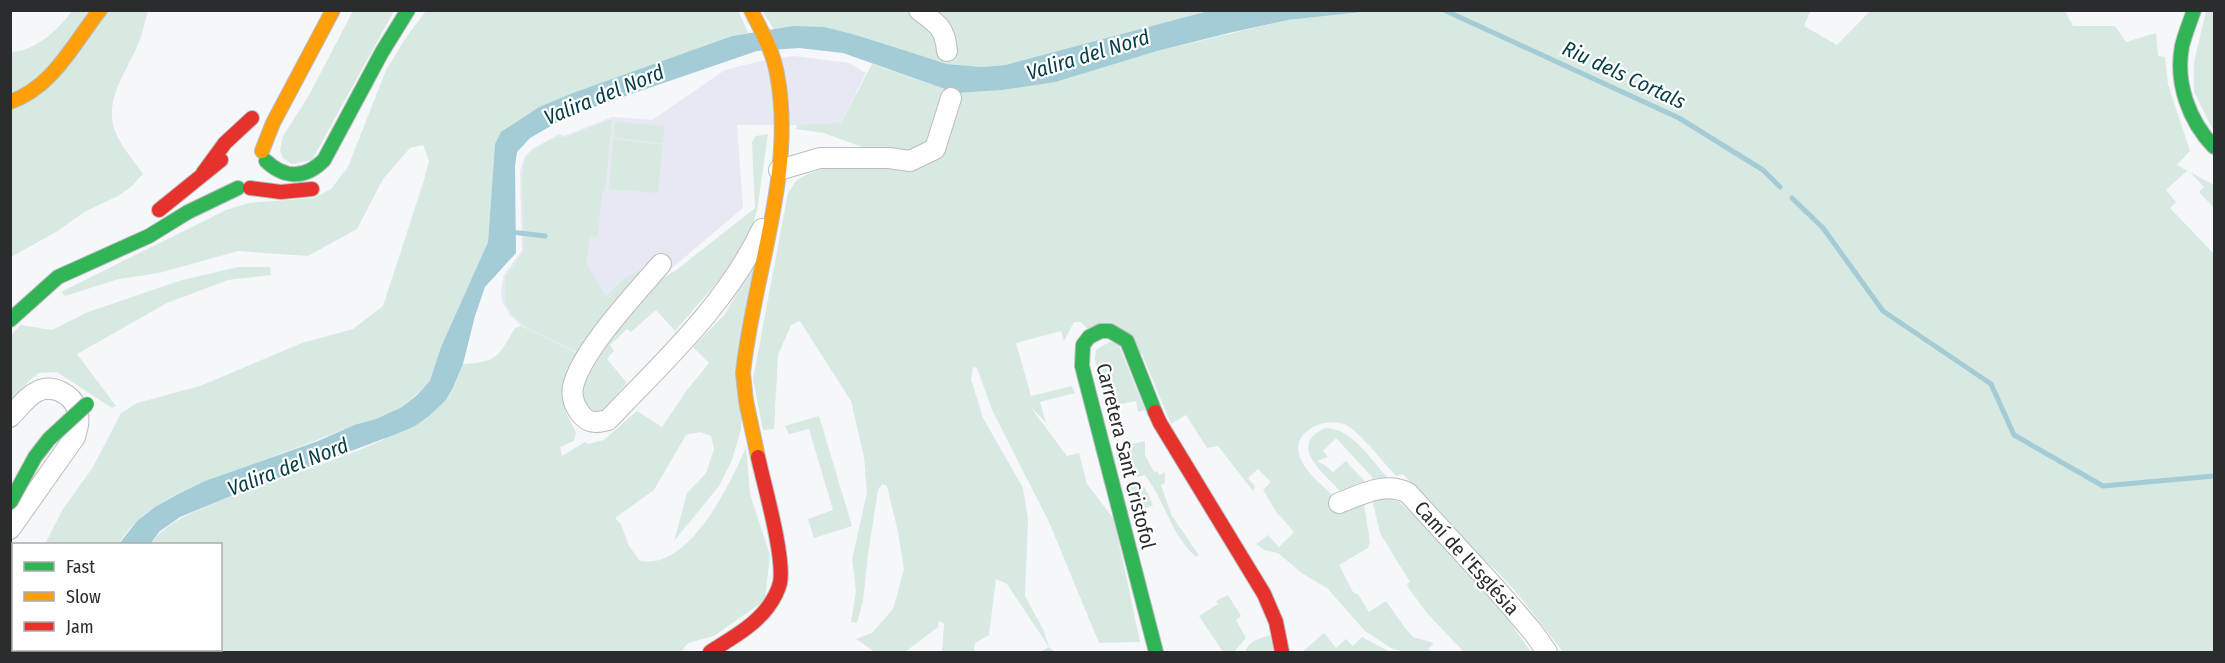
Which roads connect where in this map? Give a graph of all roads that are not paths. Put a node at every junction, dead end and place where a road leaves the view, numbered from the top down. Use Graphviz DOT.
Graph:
graph roads {
  1 [pos="100,10"];
  2 [pos="333,10"];
  3 [pos="408,10"];
  4 [pos="751,10"];
  5 [pos="920,10"];
  6 [pos="2194,10"];
  7 [pos="947,51"];
  8 [pos="382,52"];
  9 [pos="951,98"];
  10 [pos="10,102"];
  11 [pos="2214,147"];
  12 [pos="256,149"];
  13 [pos="341,159"];
  14 [pos="779,164"];
  15 [pos="203,173"];
  16 [pos="231,178"];
  17 [pos="321,185"];
  18 [pos="772,208"];
  19 [pos="150,216"];
  20 [pos="661,264"];
  21 [pos="10,320"];
  22 [pos="87,404"];
  23 [pos="10,417"];
  24 [pos="10,503"];
  25 [pos="1339,503"];
  26 [pos="10,529"];
  27 [pos="710,652"];
  28 [pos="1156,652"];
  29 [pos="1282,652"];
  30 [pos="1547,652"];
  1 -- 10 [label="main road"];
  2 -- 12 [label="main road"];
  3 -- 8 [label="main road"];
  4 -- 14 [label="main road"];
  5 -- 7 [label="street"];
  6 -- 11 [label="main road"];
  8 -- 12 [label="main road"];
  8 -- 13 [label="main road"];
  9 -- 14 [label="street"];
  12 -- 15 [label="main road"];
  12 -- 16 [label="main road"];
  12 -- 16 [label="main road"];
  14 -- 18 [label="main road"];
  15 -- 16 [label="main road"];
  15 -- 19 [label="main road"];
  16 -- 17 [label="main road"];
  16 -- 21 [label="main road"];
  18 -- 20 [label="street"];
  18 -- 27 [label="main road"];
  22 -- 24 [label="main road, bridge"];
  23 -- 26 [label="street"];
  25 -- 30 [label="street, Camí de l'Església"];
  28 -- 29 [label="main road, Carretera Sant Cristofol"];
}
